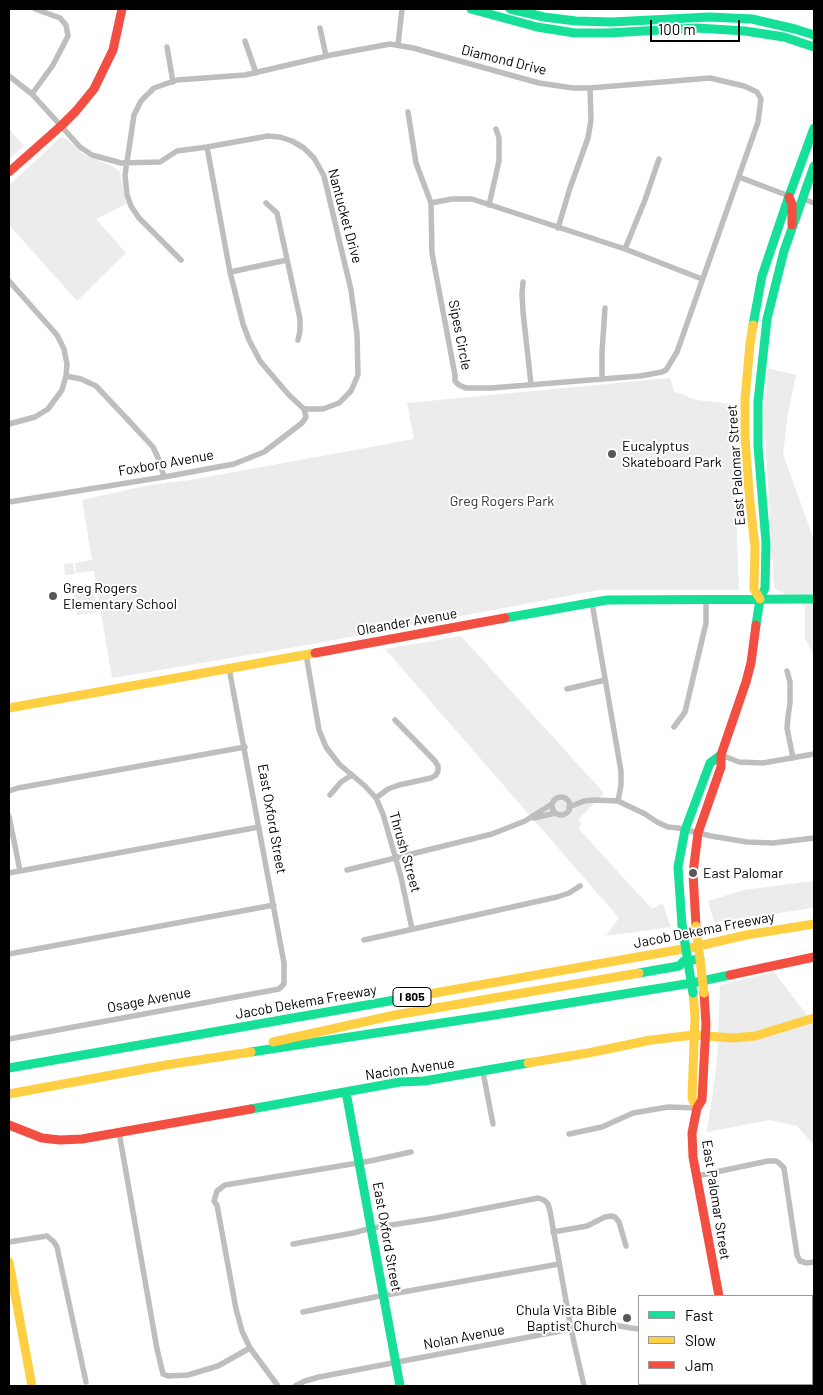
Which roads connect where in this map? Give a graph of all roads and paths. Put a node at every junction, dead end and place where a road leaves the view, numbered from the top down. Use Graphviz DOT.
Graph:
graph roads {
  1 [pos="35,9"];
  2 [pos="122,9"];
  3 [pos="402,9"];
  4 [pos="470,9"];
  5 [pos="510,9"];
  6 [pos="688,17"];
  7 [pos="576,21"];
  8 [pos="320,28"];
  9 [pos="689,28"];
  10 [pos="575,33"];
  11 [pos="814,35"];
  12 [pos="245,41"];
  13 [pos="398,45"];
  14 [pos="167,47"];
  15 [pos="814,47"];
  16 [pos="326,56"];
  17 [pos="256,73"];
  18 [pos="9,76"];
  19 [pos="173,82"];
  20 [pos="590,88"];
  21 [pos="32,94"];
  22 [pos="408,112"];
  23 [pos="62,125"];
  24 [pos="814,128"];
  25 [pos="496,130"];
  26 [pos="208,147"];
  27 [pos="659,159"];
  28 [pos="126,163"];
  29 [pos="814,166"];
  30 [pos="800,168"];
  31 [pos="9,172"];
  32 [pos="739,177"];
  33 [pos="789,196"];
  34 [pos="803,198"];
  35 [pos="266,203"];
  36 [pos="431,203"];
  37 [pos="814,203"];
  38 [pos="489,205"];
  39 [pos="558,228"];
  40 [pos="792,230"];
  41 [pos="625,249"];
  42 [pos="181,260"];
  43 [pos="287,260"];
  44 [pos="230,272"];
  45 [pos="702,280"];
  46 [pos="9,281"];
  47 [pos="524,282"];
  48 [pos="605,308"];
  49 [pos="298,340"];
  50 [pos="666,370"];
  51 [pos="66,376"];
  52 [pos="602,378"];
  53 [pos="531,384"];
  54 [pos="746,386"];
  55 [pos="759,400"];
  56 [pos="304,409"];
  57 [pos="9,424"];
  58 [pos="164,477"];
  59 [pos="9,502"];
  60 [pos="760,598"];
  61 [pos="706,599"];
  62 [pos="814,599"];
  63 [pos="592,603"];
  64 [pos="306,654"];
  65 [pos="229,668"];
  66 [pos="787,671"];
  67 [pos="605,680"];
  68 [pos="567,689"];
  69 [pos="9,708"];
  70 [pos="395,720"];
  71 [pos="674,727"];
  72 [pos="245,747"];
  73 [pos="814,754"];
  74 [pos="721,755"];
  75 [pos="793,758"];
  76 [pos="352,775"];
  77 [pos="9,790"];
  78 [pos="330,794"];
  79 [pos="376,798"];
  80 [pos="566,798"];
  81 [pos="584,801"];
  82 [pos="618,802"];
  83 [pos="552,804"];
  84 [pos="569,807"];
  85 [pos="555,813"];
  86 [pos="9,816"];
  87 [pos="530,819"];
  88 [pos="259,827"];
  89 [pos="685,830"];
  90 [pos="698,833"];
  91 [pos="814,838"];
  92 [pos="396,858"];
  93 [pos="347,870"];
  94 [pos="20,872"];
  95 [pos="9,873"];
  96 [pos="580,886"];
  97 [pos="274,905"];
  98 [pos="814,924"];
  99 [pos="412,929"];
  100 [pos="364,940"];
  101 [pos="9,954"];
  102 [pos="814,957"];
  103 [pos="700,959"];
  104 [pos="686,961"];
  105 [pos="599,975"];
  106 [pos="285,976"];
  107 [pos="814,1018"];
  108 [pos="694,1035"];
  109 [pos="705,1036"];
  110 [pos="9,1039"];
  111 [pos="166,1065"];
  112 [pos="9,1068"];
  113 [pos="483,1072"];
  114 [pos="346,1092"];
  115 [pos="9,1094"];
  116 [pos="697,1108"];
  117 [pos="493,1124"];
  118 [pos="9,1125"];
  119 [pos="119,1132"];
  120 [pos="569,1134"];
  121 [pos="410,1152"];
  122 [pos="360,1162"];
  123 [pos="697,1176"];
  124 [pos="372,1228"];
  125 [pos="553,1232"];
  126 [pos="9,1242"];
  127 [pos="293,1244"];
  128 [pos="626,1246"];
  129 [pos="9,1262"];
  130 [pos="814,1262"];
  131 [pos="559,1264"];
  132 [pos="12,1294"];
  133 [pos="719,1295"];
  134 [pos="383,1296"];
  135 [pos="303,1312"];
  136 [pos="571,1329"];
  137 [pos="638,1329"];
  138 [pos="250,1348"];
  139 [pos="396,1363"];
  140 [pos="86,1382"];
  141 [pos="32,1386"];
  142 [pos="278,1386"];
  143 [pos="295,1386"];
  144 [pos="400,1386"];
  145 [pos="584,1386"];
  1 -- 21 [label="street"];
  2 -- 23 [label="main road"];
  3 -- 13 [label="street"];
  4 -- 10 [label="main road"];
  5 -- 7 [label="main road"];
  6 -- 7 [label="main road"];
  6 -- 9 [label="main road"];
  6 -- 11 [label="main road"];
  7 -- 10 [label="main road"];
  8 -- 16 [label="street"];
  9 -- 10 [label="main road"];
  9 -- 15 [label="main road"];
  12 -- 17 [label="street"];
  13 -- 16 [label="street, Diamond Drive"];
  13 -- 20 [label="street, Diamond Drive"];
  14 -- 19 [label="street"];
  16 -- 17 [label="street, Diamond Drive"];
  17 -- 19 [label="street, Diamond Drive"];
  18 -- 21 [label="street"];
  19 -- 28 [label="street, Diamond Drive"];
  20 -- 32 [label="street, Diamond Drive"];
  20 -- 39 [label="street"];
  21 -- 23 [label="street"];
  22 -- 36 [label="street, Sipes Circle"];
  23 -- 28 [label="street"];
  23 -- 31 [label="main road"];
  24 -- 30 [label="main road, East Palomar Street"];
  25 -- 38 [label="street"];
  26 -- 28 [label="street, Nantucket Drive"];
  26 -- 44 [label="street"];
  26 -- 56 [label="street, Nantucket Drive"];
  27 -- 41 [label="street"];
  28 -- 42 [label="street, Diamond Drive"];
  29 -- 34 [label="main road, East Palomar Street"];
  30 -- 33 [label="main road, East Palomar Street"];
  30 -- 34 [label="main road"];
  32 -- 33 [label="street"];
  32 -- 45 [label="street, Diamond Drive"];
  33 -- 40 [label="main road"];
  33 -- 54 [label="main road, East Palomar Street"];
  34 -- 37 [label="street"];
  34 -- 40 [label="main road, East Palomar Street"];
  35 -- 43 [label="street"];
  36 -- 38 [label="street"];
  36 -- 53 [label="street, Sipes Circle"];
  38 -- 39 [label="street"];
  39 -- 41 [label="street"];
  40 -- 55 [label="main road, East Palomar Street"];
  41 -- 45 [label="street"];
  43 -- 44 [label="street"];
  43 -- 49 [label="street"];
  44 -- 56 [label="street"];
  45 -- 50 [label="street, Diamond Drive"];
  46 -- 51 [label="street"];
  47 -- 53 [label="street"];
  48 -- 52 [label="street"];
  50 -- 52 [label="street, Sipes Circle"];
  51 -- 57 [label="street"];
  51 -- 58 [label="street"];
  52 -- 53 [label="street, Sipes Circle"];
  54 -- 55 [label="main road"];
  54 -- 60 [label="main road, East Palomar Street"];
  55 -- 60 [label="main road, East Palomar Street"];
  56 -- 58 [label="street, Foxboro Avenue"];
  58 -- 59 [label="street, Foxboro Avenue"];
  60 -- 61 [label="main road, Oleander Avenue"];
  60 -- 62 [label="main road, Oleander Avenue"];
  60 -- 74 [label="main road, East Palomar Street"];
  61 -- 63 [label="main road, Oleander Avenue"];
  61 -- 71 [label="street"];
  63 -- 64 [label="main road, Oleander Avenue"];
  63 -- 67 [label="street"];
  64 -- 65 [label="main road, Oleander Avenue"];
  64 -- 76 [label="street, Thrush Street"];
  65 -- 69 [label="main road, Oleander Avenue"];
  65 -- 72 [label="street, East Oxford Street"];
  66 -- 75 [label="street"];
  67 -- 68 [label="street"];
  67 -- 82 [label="street"];
  70 -- 79 [label="street"];
  72 -- 77 [label="street"];
  72 -- 88 [label="street, East Oxford Street"];
  73 -- 75 [label="street"];
  74 -- 75 [label="street"];
  74 -- 89 [label="main road, East Palomar Street"];
  74 -- 90 [label="main road, East Palomar Street"];
  76 -- 78 [label="street"];
  76 -- 79 [label="street, Thrush Street"];
  79 -- 92 [label="street, Thrush Street"];
  80 -- 81 [label="street"];
  80 -- 83 [label="street"];
  80 -- 84 [label="street"];
  81 -- 82 [label="street"];
  81 -- 84 [label="street"];
  82 -- 89 [label="street"];
  83 -- 85 [label="street"];
  83 -- 87 [label="street"];
  84 -- 85 [label="street"];
  85 -- 87 [label="street"];
  86 -- 94 [label="street"];
  87 -- 92 [label="street"];
  88 -- 94 [label="street"];
  88 -- 97 [label="street, East Oxford Street"];
  89 -- 90 [label="street"];
  89 -- 104 [label="main road, East Palomar Street, bridge"];
  90 -- 91 [label="street"];
  90 -- 103 [label="main road, East Palomar Street, bridge"];
  92 -- 93 [label="street"];
  92 -- 99 [label="street, Thrush Street"];
  94 -- 95 [label="street"];
  96 -- 99 [label="street"];
  97 -- 101 [label="street"];
  97 -- 106 [label="street, East Oxford Street"];
  98 -- 112 [label="main road, Jacob Dekema Freeway / I 805"];
  99 -- 100 [label="street"];
  102 -- 111 [label="main road, I 805"];
  103 -- 104 [label="main road, bridge"];
  103 -- 109 [label="main road, East Palomar Street, bridge"];
  104 -- 105 [label="main road"];
  104 -- 108 [label="main road, East Palomar Street, bridge"];
  105 -- 111 [label="main road"];
  105 -- 112 [label="main road"];
  106 -- 110 [label="street, Osage Avenue"];
  107 -- 109 [label="main road, Nacion Avenue"];
  108 -- 109 [label="main road, Nacion Avenue"];
  108 -- 113 [label="main road, Nacion Avenue"];
  108 -- 116 [label="main road, East Palomar Street"];
  109 -- 116 [label="main road, East Palomar Street"];
  111 -- 115 [label="main road, I 805"];
  113 -- 114 [label="main road, Nacion Avenue"];
  113 -- 117 [label="street"];
  114 -- 119 [label="main road, Nacion Avenue"];
  114 -- 122 [label="main road, East Oxford Street"];
  116 -- 120 [label="street"];
  116 -- 123 [label="main road, East Palomar Street"];
  118 -- 119 [label="main road, Nacion Avenue"];
  119 -- 138 [label="street"];
  121 -- 122 [label="street"];
  122 -- 124 [label="main road, East Oxford Street"];
  122 -- 138 [label="street"];
  123 -- 130 [label="street"];
  123 -- 133 [label="main road, East Palomar Street"];
  124 -- 125 [label="street"];
  124 -- 127 [label="street"];
  124 -- 134 [label="main road, East Oxford Street"];
  125 -- 128 [label="street"];
  125 -- 131 [label="street"];
  126 -- 140 [label="street"];
  129 -- 132 [label="main road"];
  131 -- 134 [label="street"];
  131 -- 136 [label="street"];
  132 -- 141 [label="main road"];
  134 -- 135 [label="street"];
  134 -- 139 [label="main road, East Oxford Street"];
  136 -- 137 [label="street, Nolan Avenue"];
  136 -- 139 [label="street, Nolan Avenue"];
  136 -- 145 [label="street"];
  138 -- 142 [label="street"];
  139 -- 143 [label="street, Nolan Avenue"];
  139 -- 144 [label="main road, East Oxford Street"];
}
